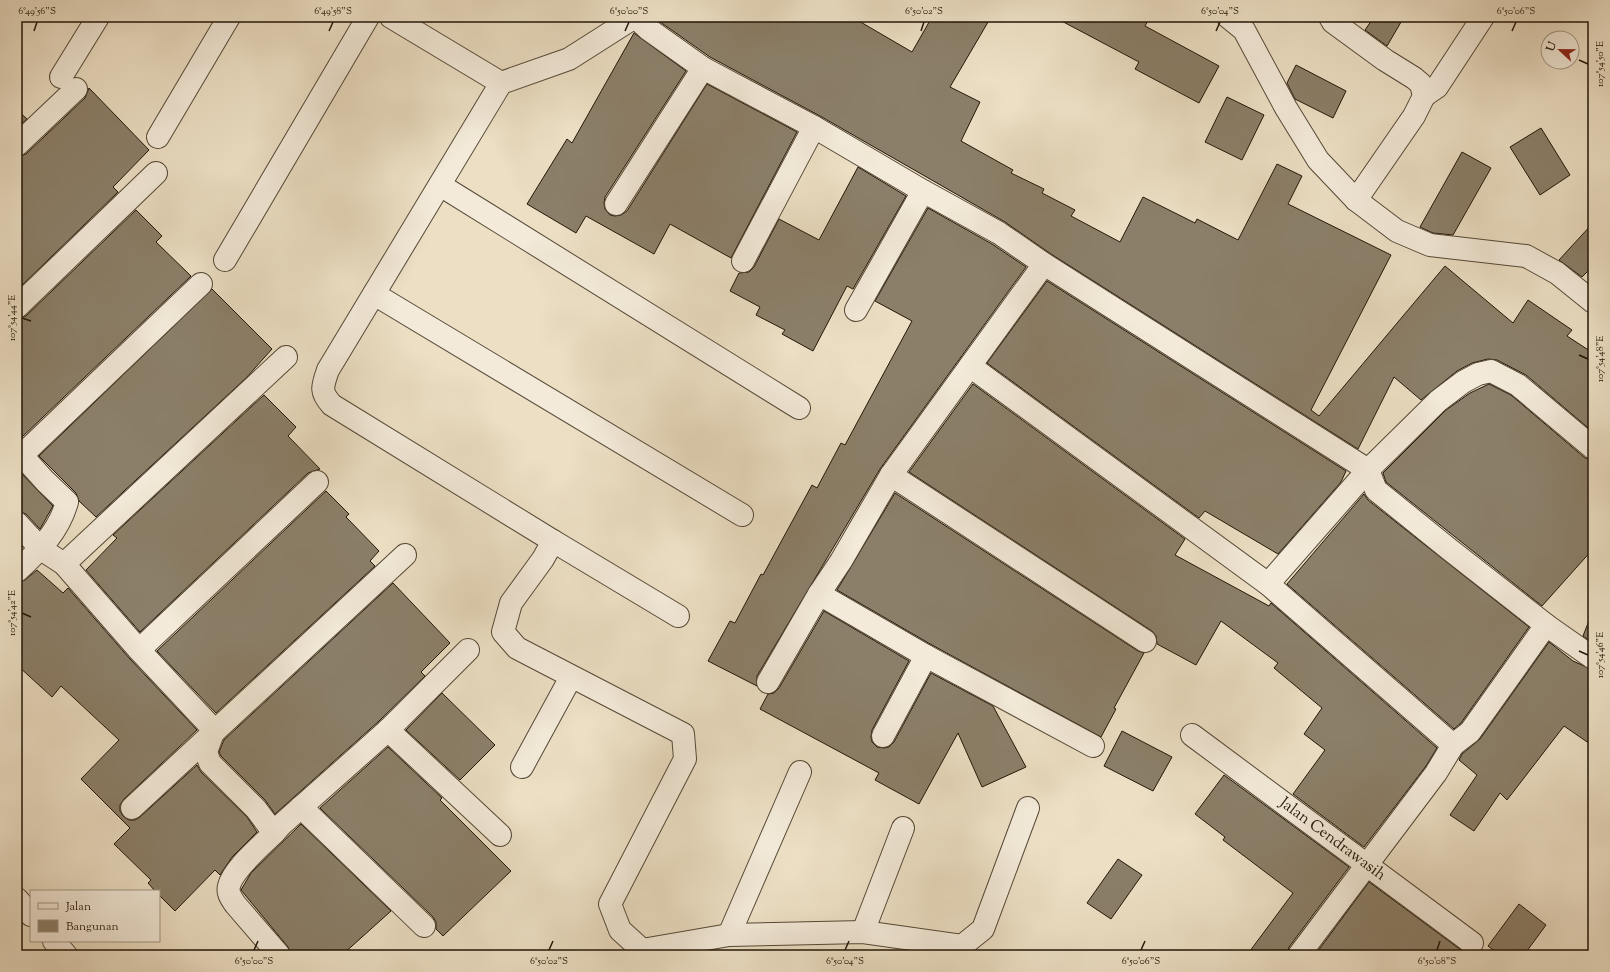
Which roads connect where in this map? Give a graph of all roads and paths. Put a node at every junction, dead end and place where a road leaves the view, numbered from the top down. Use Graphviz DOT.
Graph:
graph roads {
  1 [pos="98,17"];
  2 [pos="229,17"];
  3 [pos="368,17"];
  4 [pos="391,17"];
  5 [pos="635,17"];
  6 [pos="1228,17"];
  7 [pos="1330,17"];
  8 [pos="1482,17"];
  9 [pos="703,68"];
  10 [pos="501,83"];
  11 [pos="1424,96"];
  12 [pos="814,126"];
  13 [pos="158,137"];
  14 [pos="17,145"];
  15 [pos="156,173"];
  16 [pos="440,185"];
  17 [pos="923,191"];
  18 [pos="1356,200"];
  19 [pos="616,204"];
  20 [pos="225,260"];
  21 [pos="743,261"];
  22 [pos="1044,264"];
  23 [pos="201,284"];
  24 [pos="374,294"];
  25 [pos="1593,302"];
  26 [pos="17,307"];
  27 [pos="856,310"];
  28 [pos="286,357"];
  29 [pos="970,366"];
  30 [pos="799,408"];
  31 [pos="1593,448"];
  32 [pos="20,452"];
  33 [pos="1368,470"];
  34 [pos="891,475"];
  35 [pos="317,482"];
  36 [pos="742,515"];
  37 [pos="17,523"];
  38 [pos="553,541"];
  39 [pos="42,549"];
  40 [pos="405,555"];
  41 [pos="64,564"];
  42 [pos="17,571"];
  43 [pos="1268,584"];
  44 [pos="819,594"];
  45 [pos="678,616"];
  46 [pos="1546,625"];
  47 [pos="1146,641"];
  48 [pos="139,650"];
  49 [pos="468,650"];
  50 [pos="926,656"];
  51 [pos="1593,658"];
  52 [pos="571,677"];
  53 [pos="768,682"];
  54 [pos="214,730"];
  55 [pos="388,730"];
  56 [pos="1192,735"];
  57 [pos="883,736"];
  58 [pos="1453,745"];
  59 [pos="1093,746"];
  60 [pos="522,767"];
  61 [pos="800,772"];
  62 [pos="301,807"];
  63 [pos="132,808"];
  64 [pos="1028,808"];
  65 [pos="903,828"];
  66 [pos="274,833"];
  67 [pos="500,835"];
  68 [pos="1367,866"];
  69 [pos="17,899"];
  70 [pos="30,914"];
  71 [pos="424,926"];
  72 [pos="863,932"];
  73 [pos="729,935"];
  74 [pos="55,942"];
  75 [pos="1472,943"];
  76 [pos="66,955"];
  77 [pos="279,955"];
  78 [pos="1299,955"];
  1 -- 14 [label="street"];
  2 -- 13 [label="street"];
  3 -- 20 [label="street"];
  4 -- 10 [label="street"];
  5 -- 9 [label="street"];
  5 -- 10 [label="street"];
  6 -- 18 [label="street"];
  7 -- 11 [label="street"];
  8 -- 11 [label="street"];
  9 -- 12 [label="street"];
  9 -- 19 [label="street"];
  10 -- 16 [label="street"];
  11 -- 18 [label="street"];
  12 -- 17 [label="street"];
  12 -- 21 [label="street"];
  15 -- 26 [label="street"];
  16 -- 24 [label="street"];
  16 -- 30 [label="street"];
  17 -- 22 [label="street"];
  17 -- 27 [label="street"];
  18 -- 25 [label="street"];
  22 -- 29 [label="street"];
  22 -- 33 [label="street"];
  23 -- 32 [label="street"];
  24 -- 36 [label="street"];
  24 -- 38 [label="street"];
  28 -- 41 [label="street"];
  29 -- 34 [label="street"];
  29 -- 43 [label="street"];
  31 -- 33 [label="street"];
  32 -- 39 [label="street"];
  33 -- 43 [label="street"];
  33 -- 46 [label="street"];
  34 -- 44 [label="street"];
  34 -- 47 [label="street"];
  35 -- 48 [label="street"];
  37 -- 39 [label="street"];
  38 -- 45 [label="street"];
  38 -- 52 [label="street"];
  39 -- 41 [label="street"];
  39 -- 42 [label="street"];
  40 -- 54 [label="street"];
  41 -- 48 [label="street"];
  43 -- 58 [label="street"];
  44 -- 50 [label="street"];
  44 -- 53 [label="street"];
  46 -- 51 [label="street"];
  46 -- 58 [label="street"];
  48 -- 54 [label="street"];
  49 -- 55 [label="street"];
  50 -- 57 [label="street"];
  50 -- 59 [label="street"];
  52 -- 60 [label="street"];
  52 -- 73 [label="street"];
  54 -- 63 [label="street"];
  54 -- 66 [label="street"];
  55 -- 62 [label="street"];
  55 -- 67 [label="street"];
  56 -- 68 [label="street, Jalan Cendrawasih"];
  58 -- 68 [label="street"];
  61 -- 73 [label="street"];
  62 -- 66 [label="street"];
  62 -- 71 [label="street"];
  64 -- 72 [label="street"];
  65 -- 72 [label="street"];
  66 -- 77 [label="street"];
  68 -- 75 [label="street, Jalan Cendrawasih"];
  68 -- 78 [label="street"];
  69 -- 70 [label="street"];
  72 -- 73 [label="street"];
  74 -- 76 [label="street"];
}
